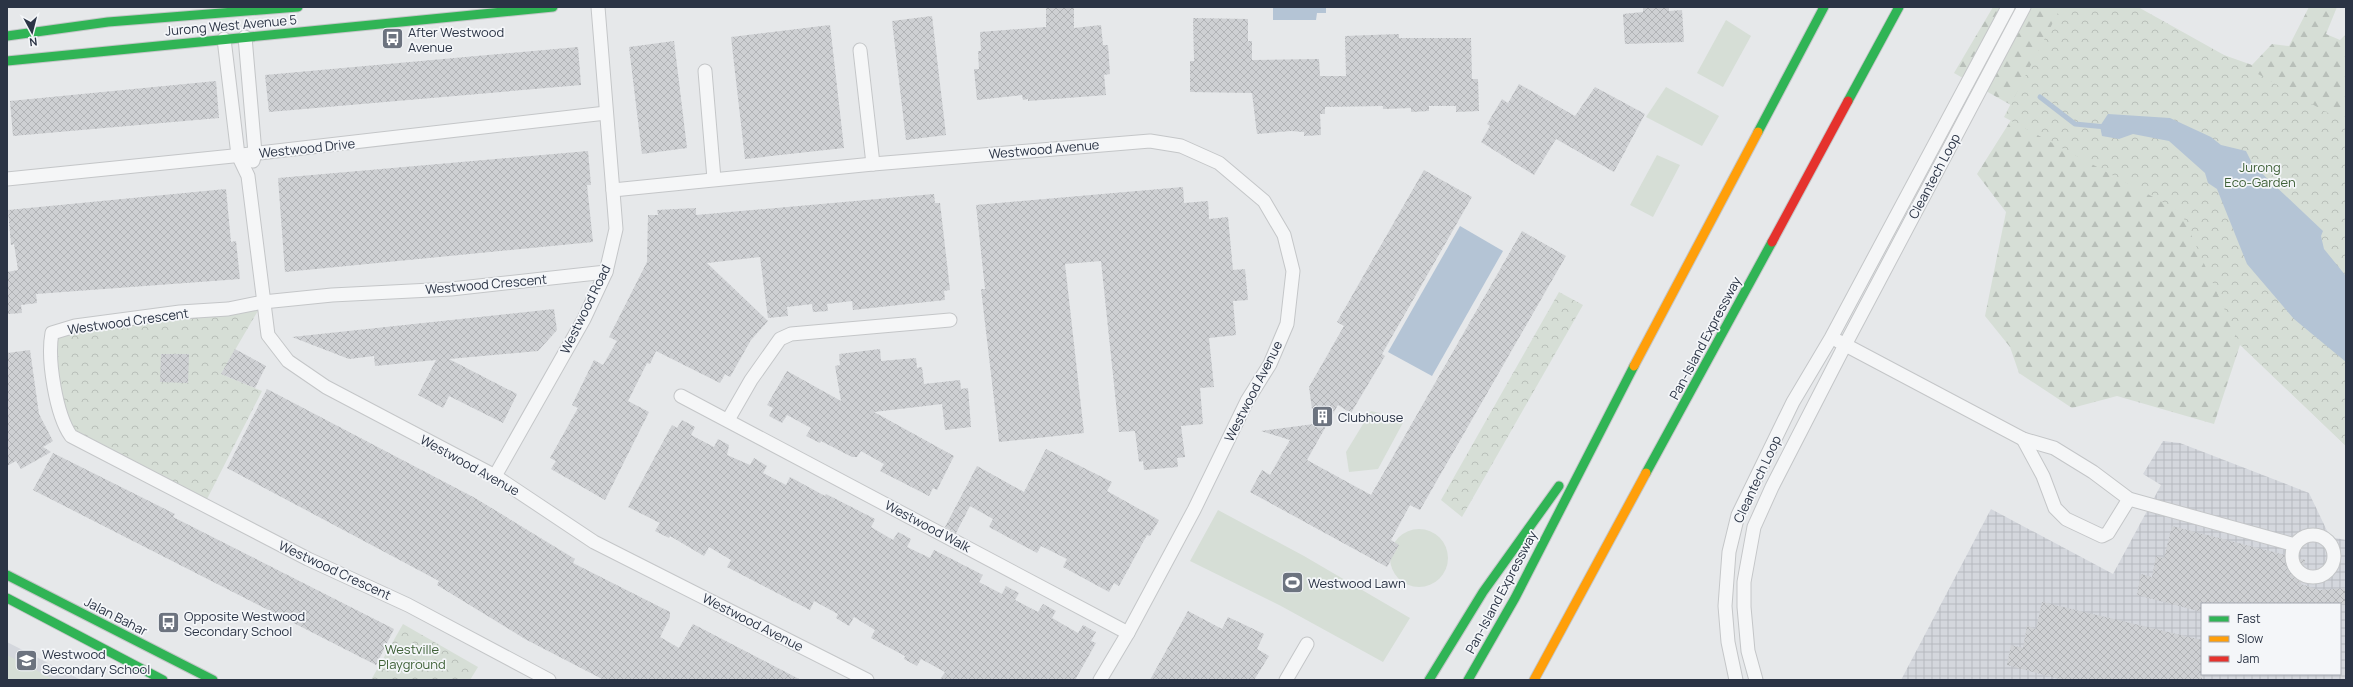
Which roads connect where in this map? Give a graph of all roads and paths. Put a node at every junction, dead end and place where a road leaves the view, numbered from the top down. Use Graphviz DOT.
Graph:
graph roads {
  1 [pos="298,7"];
  2 [pos="553,7"];
  3 [pos="598,7"];
  4 [pos="1824,7"];
  5 [pos="1899,7"];
  6 [pos="2008,7"];
  7 [pos="2024,7"];
  8 [pos="7,36"];
  9 [pos="245,37"];
  10 [pos="224,39"];
  11 [pos="860,50"];
  12 [pos="7,61"];
  13 [pos="705,71"];
  14 [pos="606,113"];
  15 [pos="255,153"];
  16 [pos="238,155"];
  17 [pos="873,164"];
  18 [pos="248,176"];
  19 [pos="7,179"];
  20 [pos="714,179"];
  21 [pos="612,190"];
  22 [pos="606,272"];
  23 [pos="263,302"];
  24 [pos="950,320"];
  25 [pos="1831,338"];
  26 [pos="1845,345"];
  27 [pos="681,396"];
  28 [pos="728,420"];
  29 [pos="1600,430"];
  30 [pos="2023,439"];
  31 [pos="495,476"];
  32 [pos="2129,499"];
  33 [pos="2296,545"];
  34 [pos="7,575"];
  35 [pos="7,598"];
  36 [pos="1128,633"];
  37 [pos="1559,637"];
  38 [pos="1306,644"];
  39 [pos="1556,658"];
  40 [pos="163,680"];
  41 [pos="213,680"];
  42 [pos="549,680"];
  43 [pos="867,680"];
  44 [pos="1100,680"];
  45 [pos="1286,680"];
  46 [pos="1429,680"];
  47 [pos="1468,680"];
  48 [pos="1534,680"];
  49 [pos="1736,680"];
  50 [pos="1756,680"];
  1 -- 8 [label="main road, Jurong West Avenue 5"];
  2 -- 9 [label="main road, Jurong West Avenue 5"];
  3 -- 14 [label="street, Westwood Road"];
  4 -- 29 [label="main road, Pan-Island Expressway"];
  5 -- 37 [label="main road, Pan-Island Expressway"];
  6 -- 25 [label="street, Cleantech Loop"];
  7 -- 26 [label="street, Cleantech Loop"];
  9 -- 10 [label="main road, Jurong West Avenue 5"];
  9 -- 15 [label="street, Westwood Avenue"];
  10 -- 12 [label="main road, Jurong West Avenue 5"];
  10 -- 16 [label="street, Westwood Avenue"];
  11 -- 17 [label="street"];
  13 -- 20 [label="street"];
  14 -- 15 [label="street, Westwood Drive"];
  14 -- 21 [label="street, Westwood Road"];
  15 -- 16 [label="street, Westwood Drive"];
  15 -- 18 [label="street, Westwood Avenue"];
  16 -- 18 [label="street, Westwood Avenue"];
  16 -- 19 [label="street, Westwood Drive"];
  17 -- 20 [label="street, Westwood Avenue"];
  17 -- 36 [label="street, Westwood Avenue"];
  18 -- 23 [label="street, Westwood Avenue"];
  20 -- 21 [label="street, Westwood Avenue"];
  21 -- 22 [label="street, Westwood Road"];
  22 -- 23 [label="street, Westwood Crescent"];
  22 -- 31 [label="street, Westwood Road"];
  23 -- 31 [label="street, Westwood Avenue"];
  23 -- 42 [label="street, Westwood Crescent"];
  24 -- 28 [label="street"];
  25 -- 26 [label="street"];
  25 -- 49 [label="street, Cleantech Loop"];
  26 -- 30 [label="street"];
  26 -- 50 [label="street, Cleantech Loop"];
  27 -- 28 [label="street, Westwood Walk"];
  28 -- 36 [label="street, Westwood Walk"];
  29 -- 46 [label="main road"];
  29 -- 47 [label="main road, Pan-Island Expressway"];
  30 -- 32 [label="street"];
  30 -- 32 [label="street"];
  31 -- 43 [label="street, Westwood Avenue"];
  32 -- 33 [label="street"];
  34 -- 41 [label="main road, Jalan Bahar"];
  35 -- 40 [label="main road"];
  36 -- 44 [label="street, Westwood Avenue"];
  37 -- 39 [label="main road"];
  37 -- 48 [label="main road, Pan-Island Expressway"];
  38 -- 45 [label="street"];
}
